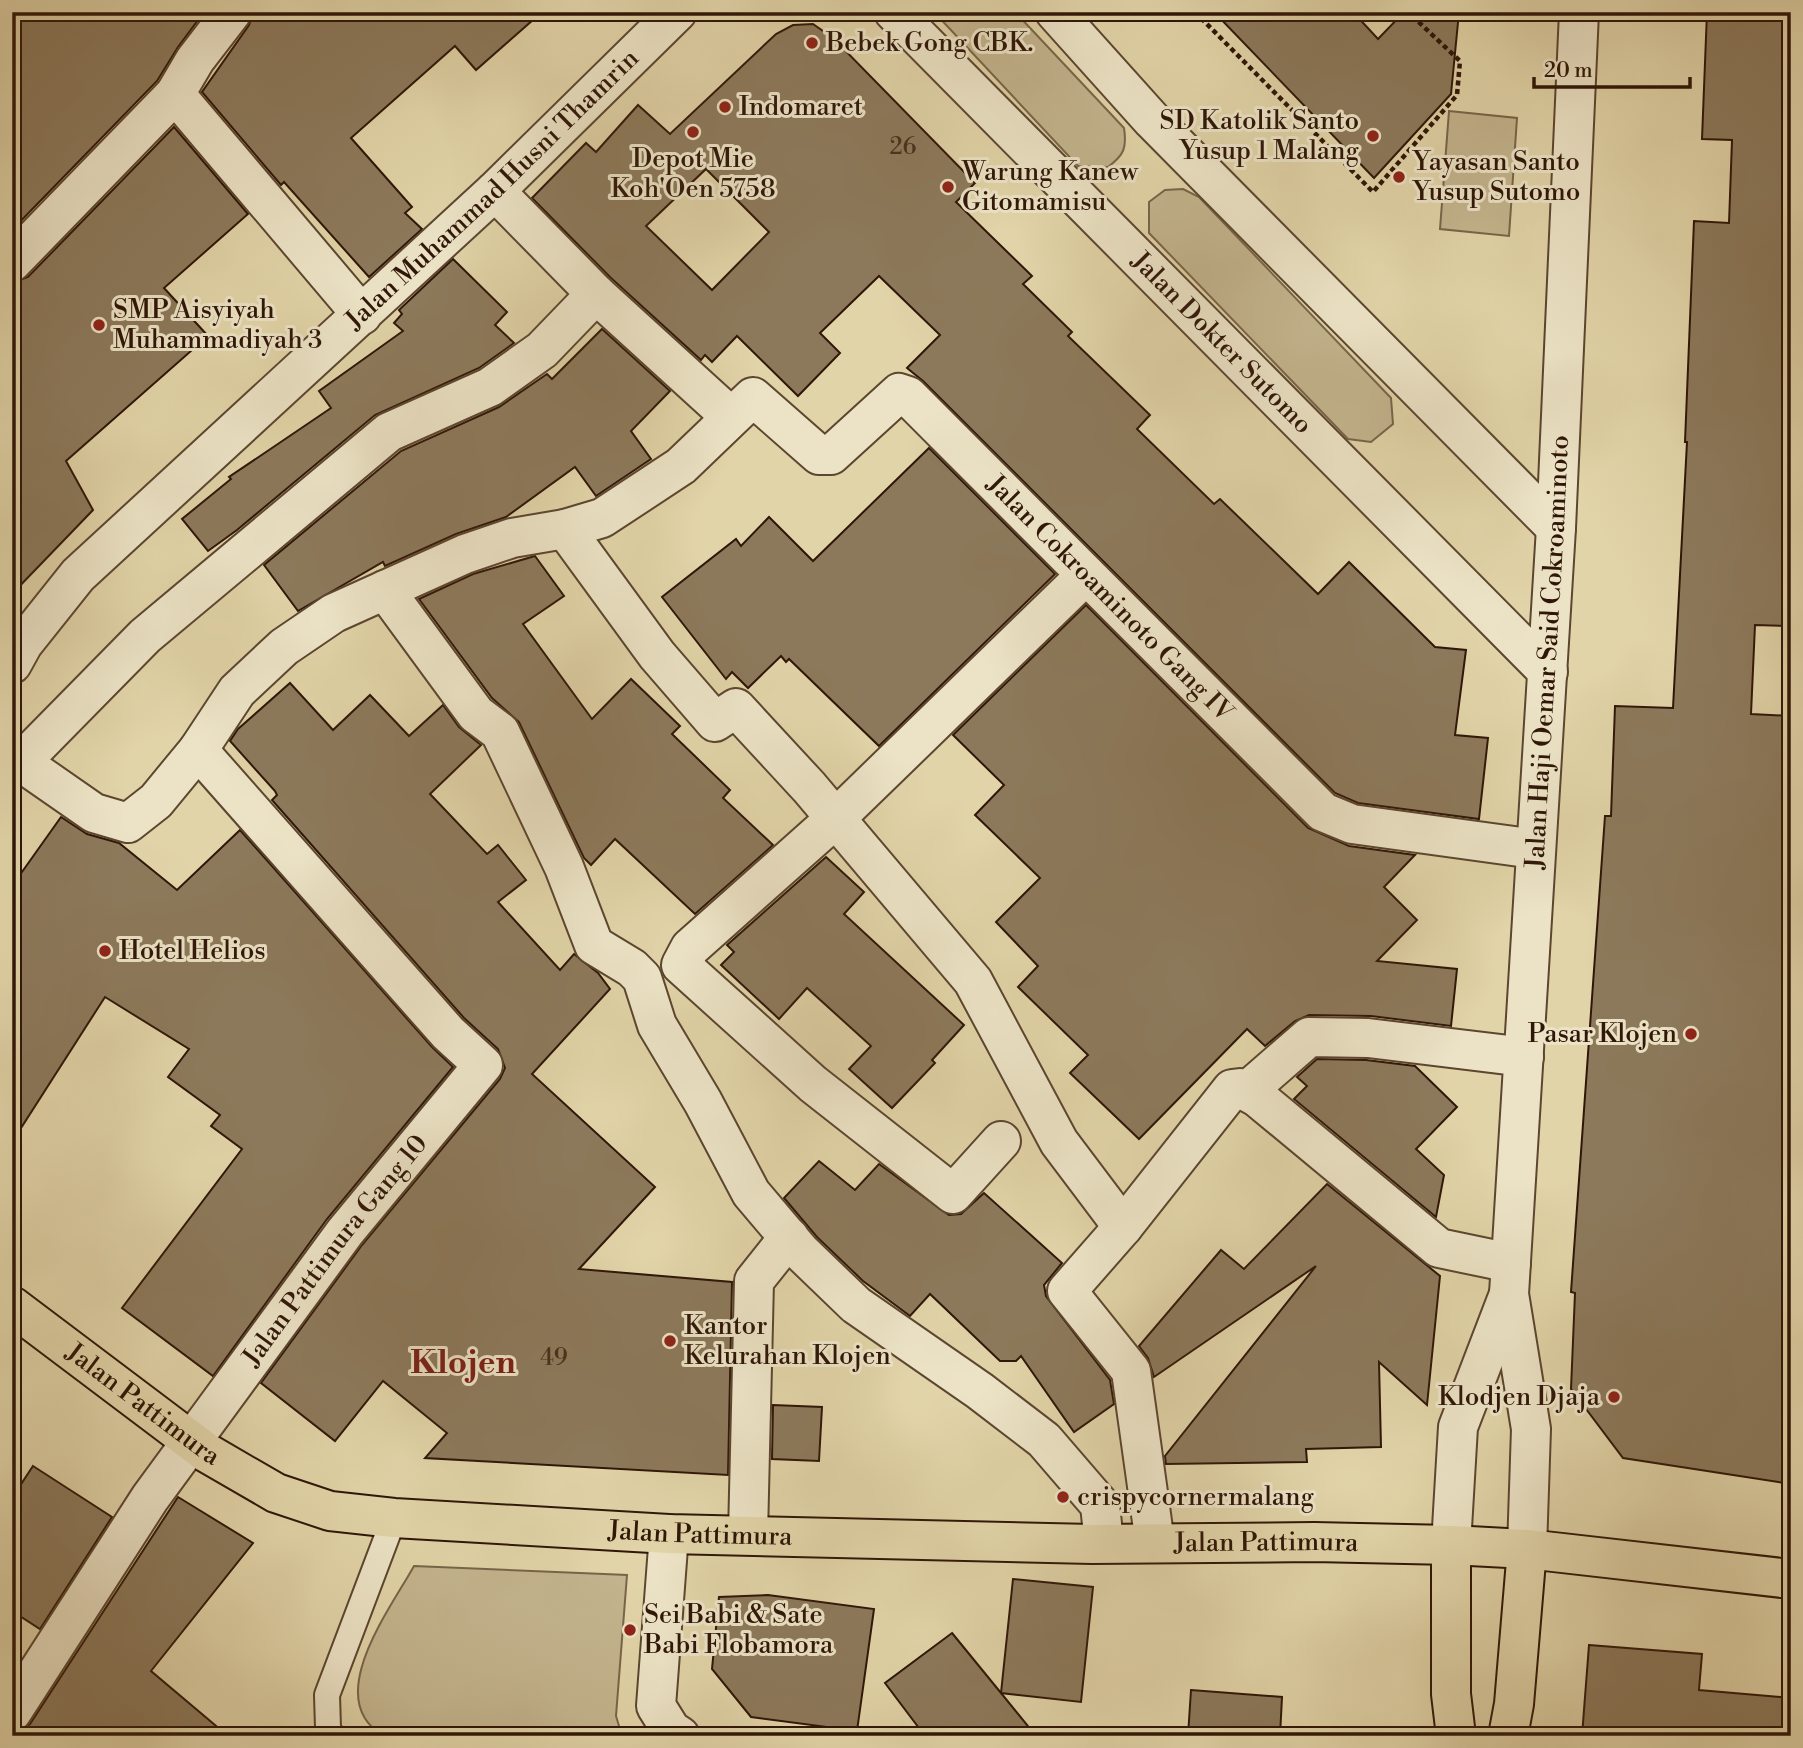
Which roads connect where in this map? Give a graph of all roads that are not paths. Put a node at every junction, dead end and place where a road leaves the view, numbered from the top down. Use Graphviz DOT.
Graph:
graph roads {
  1 [pos="232,12"];
  2 [pos="677,12"];
  3 [pos="894,12"];
  4 [pos="1055,12"];
  5 [pos="1579,12"];
  6 [pos="175,94"];
  7 [pos="495,191"];
  8 [pos="12,262"];
  9 [pos="596,294"];
  10 [pos="362,315"];
  11 [pos="731,417"];
  12 [pos="1556,528"];
  13 [pos="565,529"];
  14 [pos="1086,575"];
  15 [pos="385,590"];
  16 [pos="12,664"];
  17 [pos="1548,672"];
  18 [pos="198,750"];
  19 [pos="17,759"];
  20 [pos="836,818"];
  21 [pos="1535,849"];
  22 [pos="1524,1057"];
  23 [pos="1247,1091"];
  24 [pos="1001,1141"];
  25 [pos="1123,1227"];
  26 [pos="789,1237"];
  27 [pos="1510,1278"];
  28 [pos="12,1306"];
  29 [pos="192,1442"];
  30 [pos="394,1518"];
  31 [pos="669,1534"];
  32 [pos="748,1535"];
  33 [pos="1104,1543"];
  34 [pos="1155,1543"];
  35 [pos="1451,1545"];
  36 [pos="1527,1549"];
  37 [pos="1791,1579"];
  38 [pos="12,1712"];
  39 [pos="332,1736"];
  40 [pos="680,1736"];
  41 [pos="1455,1736"];
  42 [pos="1508,1736"];
  1 -- 6 [label="street"];
  2 -- 7 [label="street, Jalan Muhammad Husni Thamrin"];
  3 -- 17 [label="street, Jalan Dokter Sutomo"];
  4 -- 12 [label="street"];
  5 -- 12 [label="street, Jalan Haji Oemar Said Cokroaminoto"];
  6 -- 8 [label="street"];
  6 -- 10 [label="street"];
  7 -- 9 [label="street"];
  7 -- 10 [label="street, Jalan Muhammad Husni Thamrin"];
  9 -- 11 [label="street"];
  9 -- 19 [label="street"];
  10 -- 16 [label="street, Jalan Muhammad Husni Thamrin"];
  11 -- 13 [label="street"];
  11 -- 14 [label="street, Jalan Cokroaminoto Gang IV"];
  12 -- 17 [label="street, Jalan Haji Oemar Said Cokroaminoto"];
  13 -- 15 [label="street"];
  13 -- 20 [label="street"];
  14 -- 20 [label="street"];
  14 -- 21 [label="street, Jalan Cokroaminoto Gang IV"];
  15 -- 18 [label="street"];
  15 -- 26 [label="street"];
  17 -- 21 [label="street, Jalan Haji Oemar Said Cokroaminoto"];
  18 -- 19 [label="street"];
  18 -- 29 [label="street, Jalan Pattimura Gang 10"];
  20 -- 24 [label="street"];
  20 -- 25 [label="street"];
  21 -- 22 [label="street, Jalan Haji Oemar Said Cokroaminoto"];
  22 -- 23 [label="street"];
  22 -- 27 [label="street, Jalan Haji Oemar Said Cokroaminoto"];
  23 -- 25 [label="street"];
  23 -- 27 [label="street"];
  25 -- 34 [label="street"];
  26 -- 32 [label="street"];
  26 -- 33 [label="street"];
  27 -- 35 [label="street, Jalan Haji Oemar Said Cokroaminoto"];
  27 -- 36 [label="street, Jalan Haji Oemar Said Cokroaminoto"];
  28 -- 29 [label="main road, Jalan Pattimura"];
  29 -- 30 [label="main road, Jalan Pattimura"];
  29 -- 38 [label="street, Jalan Pattimura Gang 10"];
  30 -- 31 [label="main road, Jalan Pattimura"];
  30 -- 39 [label="lane"];
  31 -- 32 [label="main road, Jalan Pattimura"];
  31 -- 40 [label="street"];
  32 -- 33 [label="main road, Jalan Pattimura"];
  33 -- 34 [label="main road, Jalan Pattimura"];
  34 -- 35 [label="main road, Jalan Pattimura"];
  35 -- 36 [label="main road, Jalan Pattimura"];
  35 -- 41 [label="main road"];
  36 -- 37 [label="main road"];
  36 -- 42 [label="main road"];
}
